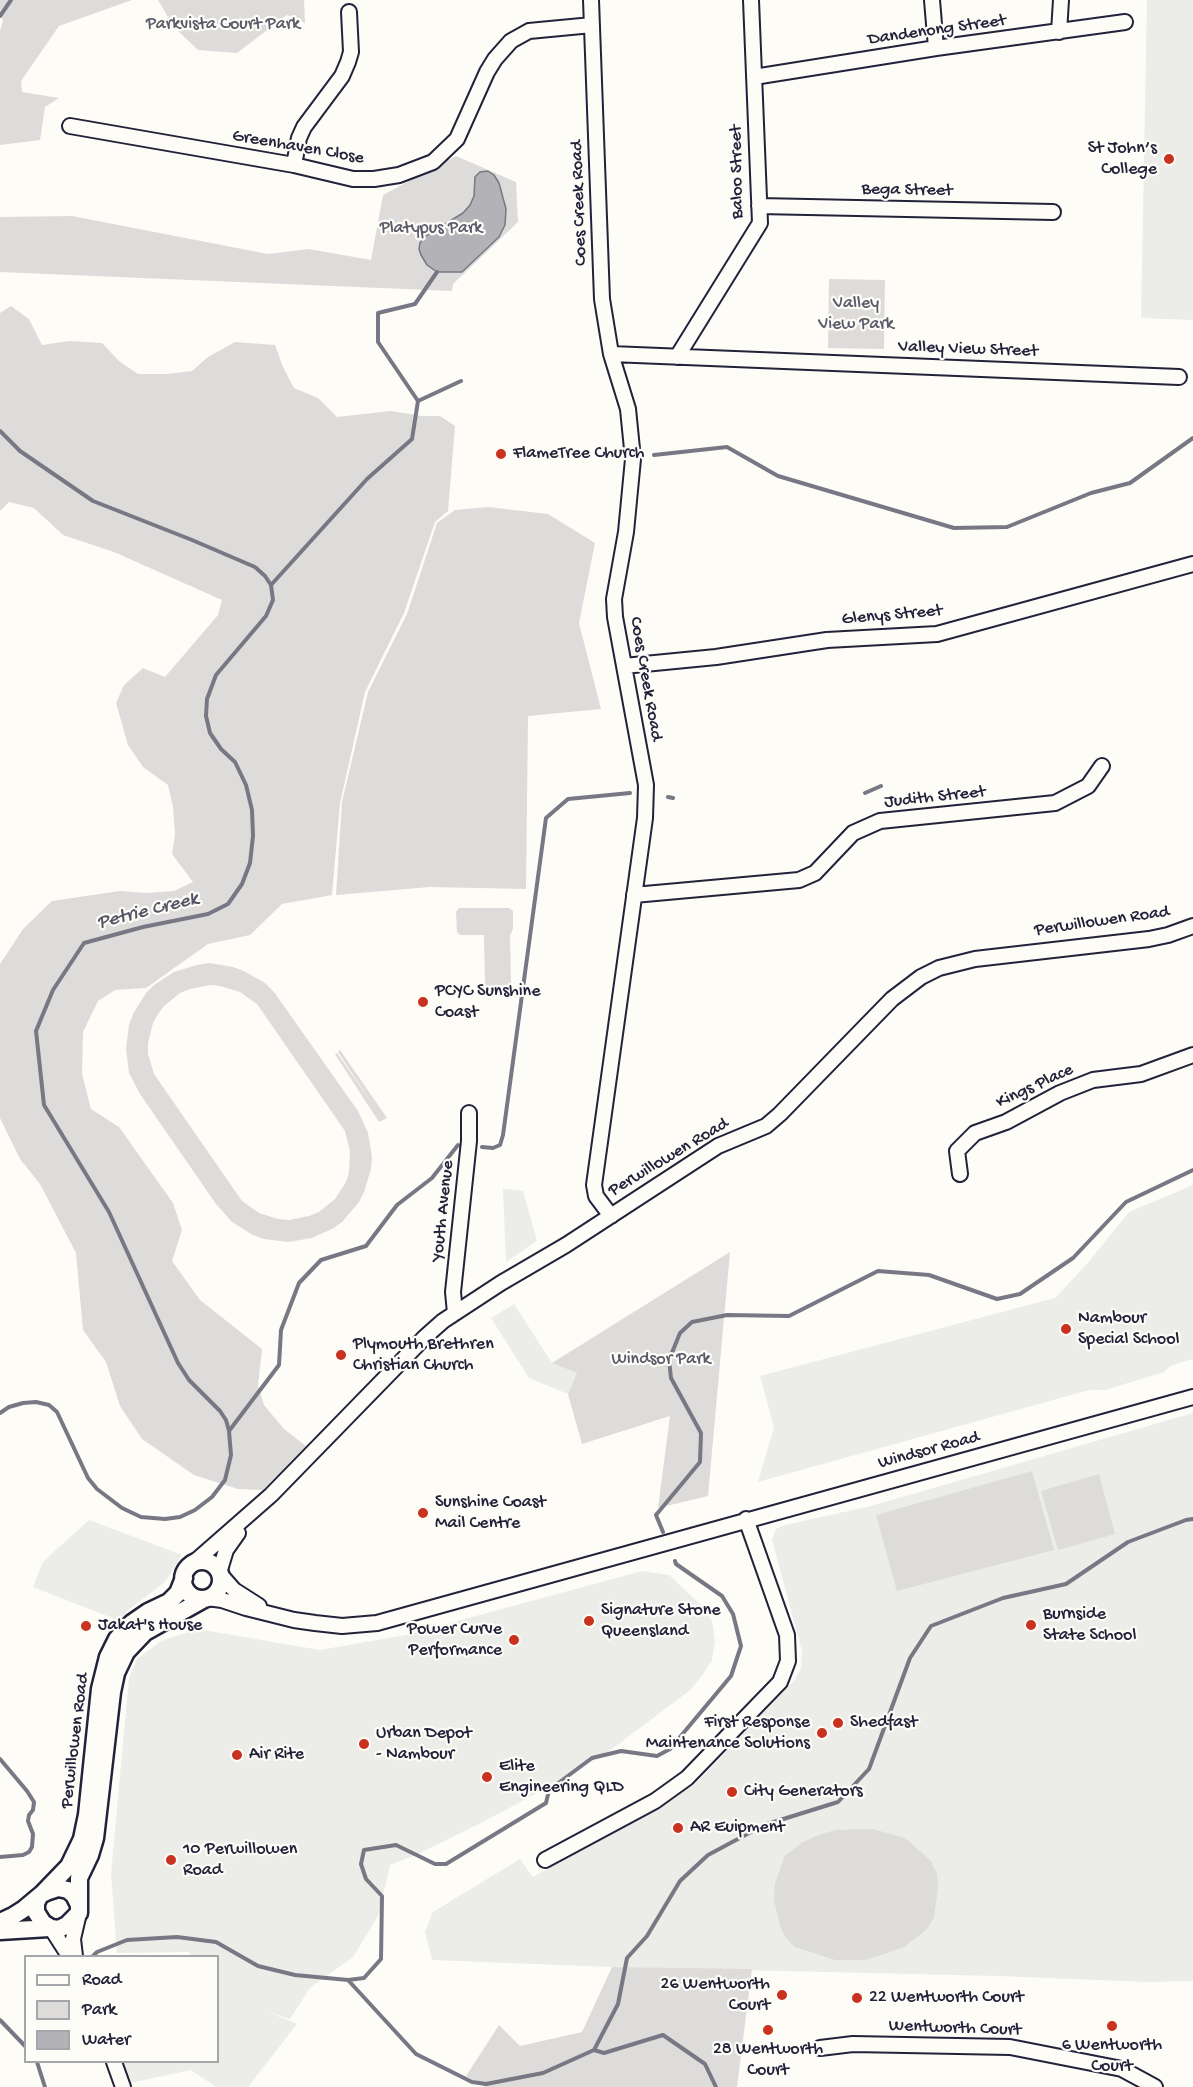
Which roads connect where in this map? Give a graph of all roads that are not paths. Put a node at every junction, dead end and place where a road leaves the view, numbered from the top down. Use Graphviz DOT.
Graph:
graph roads {
  1 [pos="591,0"];
  2 [pos="751,0"];
  3 [pos="932,0"];
  4 [pos="1061,0"];
  5 [pos="349,12"];
  6 [pos="1125,22"];
  7 [pos="592,26"];
  8 [pos="1059,32"];
  9 [pos="936,48"];
  10 [pos="754,77"];
  11 [pos="70,126"];
  12 [pos="294,165"];
  13 [pos="759,206"];
  14 [pos="1053,212"];
  15 [pos="611,354"];
  16 [pos="677,357"];
  17 [pos="1179,377"];
  18 [pos="1193,564"];
  19 [pos="624,666"];
  20 [pos="1102,766"];
  21 [pos="634,895"];
  22 [pos="1193,926"];
  23 [pos="1193,1055"];
  24 [pos="469,1113"];
  25 [pos="960,1174"];
  26 [pos="611,1216"];
  27 [pos="454,1313"];
  28 [pos="1193,1396"];
  29 [pos="271,1495"];
  30 [pos="746,1520"];
  31 [pos="187,1572"];
  32 [pos="220,1574"];
  33 [pos="205,1598"];
  34 [pos="274,1615"];
  35 [pos="545,1860"];
  36 [pos="41,1895"];
  37 [pos="79,1909"];
  38 [pos="0,1922"];
  39 [pos="50,1928"];
  40 [pos="0,1931"];
  41 [pos="72,1955"];
  42 [pos="73,1955"];
  43 [pos="820,2048"];
  44 [pos="115,2063"];
  45 [pos="123,2087"];
  46 [pos="1155,2087"];
  1 -- 7 [label="street, Coes Creek Road"];
  2 -- 10 [label="street, Baloo Street"];
  3 -- 9 [label="street"];
  4 -- 8 [label="street"];
  5 -- 12 [label="street"];
  6 -- 8 [label="street, Dandenong Street"];
  7 -- 12 [label="street, Greenhaven Close"];
  7 -- 15 [label="street, Coes Creek Road"];
  8 -- 9 [label="street, Dandenong Street"];
  9 -- 10 [label="street, Dandenong Street"];
  10 -- 13 [label="street, Baloo Street"];
  11 -- 12 [label="street, Greenhaven Close"];
  13 -- 14 [label="street, Bega Street"];
  13 -- 16 [label="street, Baloo Street"];
  15 -- 16 [label="street, Valley View Street"];
  15 -- 19 [label="street, Coes Creek Road"];
  16 -- 17 [label="street, Valley View Street"];
  18 -- 19 [label="street, Glenys Street"];
  19 -- 21 [label="street, Coes Creek Road"];
  20 -- 21 [label="street, Judith Street"];
  21 -- 26 [label="street, Coes Creek Road"];
  22 -- 26 [label="street, Perwillowen Road"];
  23 -- 25 [label="street, Kings Place"];
  24 -- 27 [label="street, Youth Avenue"];
  26 -- 27 [label="street, Perwillowen Road"];
  27 -- 29 [label="street, Perwillowen Road"];
  28 -- 30 [label="street, Windsor Road"];
  29 -- 31 [label="street, Perwillowen Road"];
  29 -- 32 [label="street, Perwillowen Road"];
  30 -- 34 [label="street, Windsor Road"];
  30 -- 35 [label="street"];
  31 -- 32 [label="main road"];
  31 -- 33 [label="main road"];
  31 -- 36 [label="main road, Perwillowen Road"];
  32 -- 33 [label="main road"];
  32 -- 34 [label="street"];
  33 -- 34 [label="street"];
  33 -- 37 [label="main road, Perwillowen Road"];
  36 -- 37 [label="main road"];
  36 -- 38 [label="main road, Perwillowen Road"];
  36 -- 39 [label="main road"];
  37 -- 39 [label="main road"];
  37 -- 42 [label="street"];
  39 -- 40 [label="main road"];
  39 -- 41 [label="street"];
  43 -- 46 [label="street, Wentworth Court"];
  44 -- 45 [label="street"];
}
